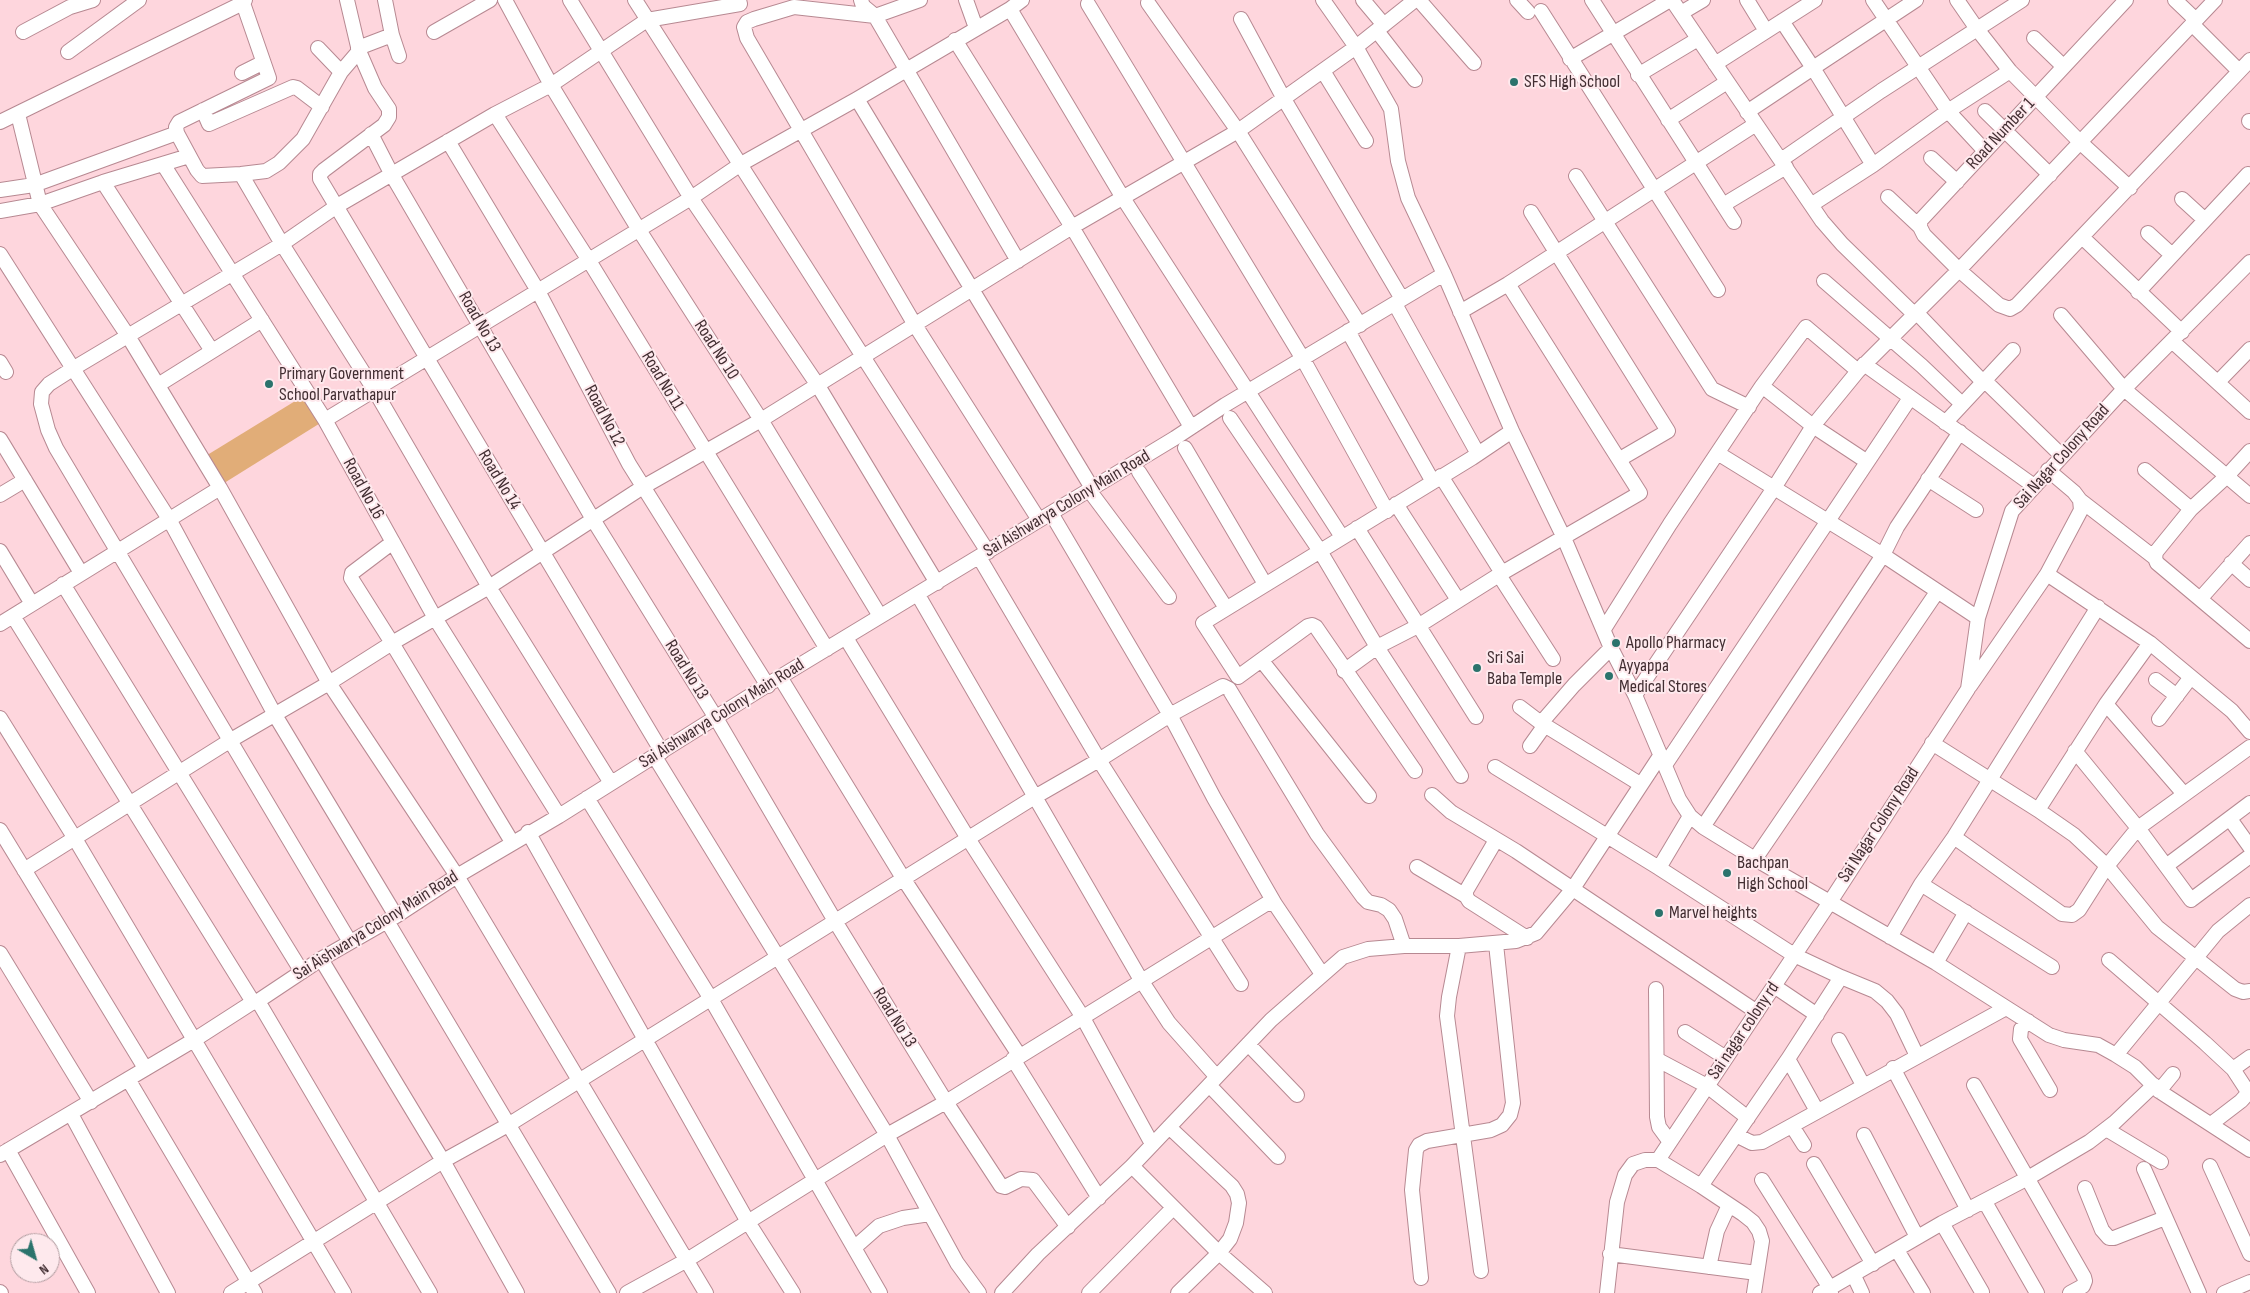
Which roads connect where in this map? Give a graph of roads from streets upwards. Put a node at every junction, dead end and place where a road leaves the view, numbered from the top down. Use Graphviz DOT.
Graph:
graph roads {
  1 [pos="93,0"];
  2 [pos="139,0"];
  3 [pos="347,0"];
  4 [pos="385,0"];
  5 [pos="490,0"];
  6 [pos="505,0"];
  7 [pos="570,0"];
  8 [pos="635,0"];
  9 [pos="643,0"];
  10 [pos="739,0"];
  11 [pos="861,0"];
  12 [pos="920,0"];
  13 [pos="966,0"];
  14 [pos="1022,0"];
  15 [pos="1323,0"];
  16 [pos="1364,0"];
  17 [pos="1414,0"];
  18 [pos="1419,0"];
  19 [pos="1517,0"];
  20 [pos="1592,0"];
  21 [pos="1671,0"];
  22 [pos="1703,0"];
  23 [pos="1747,0"];
  24 [pos="1815,0"];
  25 [pos="1873,0"];
  26 [pos="1916,0"];
  27 [pos="1957,0"];
  28 [pos="2022,0"];
  29 [pos="2126,0"];
  30 [pos="2175,0"];
  31 [pos="2215,0"];
  32 [pos="244,2"];
  33 [pos="1148,3"];
  34 [pos="817,4"];
  35 [pos="1088,4"];
  36 [pos="690,6"];
  37 [pos="1010,9"];
  38 [pos="1681,14"];
  39 [pos="875,16"];
  40 [pos="1241,19"];
  41 [pos="1886,19"];
  42 [pos="647,20"];
  43 [pos="1782,21"];
  44 [pos="2194,22"];
  45 [pos="976,28"];
  46 [pos="1380,28"];
  47 [pos="1977,29"];
  48 [pos="1766,30"];
  49 [pos="23,32"];
  50 [pos="434,32"];
  51 [pos="1612,33"];
  52 [pos="392,35"];
  53 [pos="2034,38"];
  54 [pos="1698,39"];
  55 [pos="955,40"];
  56 [pos="1356,47"];
  57 [pos="318,48"];
  58 [pos="359,49"];
  59 [pos="602,50"];
  60 [pos="68,52"];
  61 [pos="399,56"];
  62 [pos="1570,59"];
  63 [pos="2250,60"];
  64 [pos="262,62"];
  65 [pos="1474,63"];
  66 [pos="1715,64"];
  67 [pos="1918,66"];
  68 [pos="2063,66"];
  69 [pos="1813,68"];
  70 [pos="906,69"];
  71 [pos="1323,71"];
  72 [pos="2239,71"];
  73 [pos="341,72"];
  74 [pos="2010,72"];
  75 [pos="242,73"];
  76 [pos="1638,75"];
  77 [pos="1415,80"];
  78 [pos="1727,82"];
  79 [pos="551,85"];
  80 [pos="2036,97"];
  81 [pos="858,99"];
  82 [pos="1284,99"];
  83 [pos="322,107"];
  84 [pos="203,110"];
  85 [pos="1948,111"];
  86 [pos="1985,111"];
  87 [pos="1747,112"];
  88 [pos="18,114"];
  89 [pos="495,114"];
  90 [pos="1842,118"];
  91 [pos="1668,120"];
  92 [pos="0,122"];
  93 [pos="1756,124"];
  94 [pos="802,129"];
  95 [pos="1238,131"];
  96 [pos="2005,131"];
  97 [pos="177,133"];
  98 [pos="371,134"];
  99 [pos="448,141"];
  100 [pos="1366,141"];
  101 [pos="2081,143"];
  102 [pos="1985,151"];
  103 [pos="189,156"];
  104 [pos="1932,158"];
  105 [pos="1696,162"];
  106 [pos="163,164"];
  107 [pos="742,164"];
  108 [pos="1183,164"];
  109 [pos="1783,164"];
  110 [pos="1873,165"];
  111 [pos="241,174"];
  112 [pos="2248,174"];
  113 [pos="392,175"];
  114 [pos="2050,175"];
  115 [pos="1576,176"];
  116 [pos="103,182"];
  117 [pos="1957,182"];
  118 [pos="34,185"];
  119 [pos="2130,188"];
  120 [pos="1653,189"];
  121 [pos="0,190"];
  122 [pos="1888,197"];
  123 [pos="691,198"];
  124 [pos="1123,198"];
  125 [pos="2182,200"];
  126 [pos="40,204"];
  127 [pos="1811,205"];
  128 [pos="337,206"];
  129 [pos="1722,206"];
  130 [pos="0,211"];
  131 [pos="1531,212"];
  132 [pos="1605,220"];
  133 [pos="2205,220"];
  134 [pos="1734,222"];
  135 [pos="1072,227"];
  136 [pos="1920,227"];
  137 [pos="639,230"];
  138 [pos="2148,233"];
  139 [pos="2082,237"];
  140 [pos="282,244"];
  141 [pos="1557,252"];
  142 [pos="0,254"];
  143 [pos="2172,256"];
  144 [pos="588,259"];
  145 [pos="1018,261"];
  146 [pos="2250,262"];
  147 [pos="1959,270"];
  148 [pos="234,274"];
  149 [pos="1444,274"];
  150 [pos="1824,281"];
  151 [pos="1508,284"];
  152 [pos="971,290"];
  153 [pos="1718,290"];
  154 [pos="538,291"];
  155 [pos="2138,292"];
  156 [pos="1398,302"];
  157 [pos="181,304"];
  158 [pos="1460,312"];
  159 [pos="1915,313"];
  160 [pos="2061,315"];
  161 [pos="262,320"];
  162 [pos="915,325"];
  163 [pos="482,326"];
  164 [pos="1354,328"];
  165 [pos="128,336"];
  166 [pos="2177,337"];
  167 [pos="1890,339"];
  168 [pos="2250,349"];
  169 [pos="2013,350"];
  170 [pos="212,351"];
  171 [pos="427,358"];
  172 [pos="863,358"];
  173 [pos="1303,359"];
  174 [pos="74,368"];
  175 [pos="1861,368"];
  176 [pos="1983,381"];
  177 [pos="2218,382"];
  178 [pos="817,384"];
  179 [pos="158,385"];
  180 [pos="1762,386"];
  181 [pos="2124,389"];
  182 [pos="375,391"];
  183 [pos="1248,392"];
  184 [pos="1910,398"];
  185 [pos="1962,404"];
  186 [pos="1749,407"];
  187 [pos="2250,412"];
  188 [pos="1230,418"];
  189 [pos="324,420"];
  190 [pos="761,420"];
  191 [pos="1945,423"];
  192 [pos="1813,426"];
  193 [pos="1191,427"];
  194 [pos="1512,431"];
  195 [pos="1960,432"];
  196 [pos="0,439"];
  197 [pos="1185,448"];
  198 [pos="2250,451"];
  199 [pos="706,452"];
  200 [pos="1478,454"];
  201 [pos="1719,454"];
  202 [pos="2062,456"];
  203 [pos="1620,459"];
  204 [pos="1866,461"];
  205 [pos="2048,470"];
  206 [pos="2145,470"];
  207 [pos="1139,472"];
  208 [pos="2227,476"];
  209 [pos="1437,479"];
  210 [pos="1928,479"];
  211 [pos="25,480"];
  212 [pos="2034,486"];
  213 [pos="643,487"];
  214 [pos="220,488"];
  215 [pos="1774,488"];
  216 [pos="1091,489"];
  217 [pos="0,495"];
  218 [pos="2250,496"];
  219 [pos="2080,500"];
  220 [pos="1391,508"];
  221 [pos="2191,509"];
  222 [pos="1976,510"];
  223 [pos="1045,517"];
  224 [pos="169,519"];
  225 [pos="594,520"];
  226 [pos="1828,522"];
  227 [pos="1357,528"];
  228 [pos="1342,537"];
  229 [pos="1564,538"];
  230 [pos="393,542"];
  231 [pos="2250,543"];
  232 [pos="117,550"];
  233 [pos="0,551"];
  234 [pos="1320,551"];
  235 [pos="542,553"];
  236 [pos="983,555"];
  237 [pos="1883,556"];
  238 [pos="2155,558"];
  239 [pos="2231,563"];
  240 [pos="81,573"];
  241 [pos="1500,574"];
  242 [pos="2047,574"];
  243 [pos="2250,580"];
  244 [pos="937,583"];
  245 [pos="63,584"];
  246 [pos="1264,584"];
  247 [pos="489,587"];
  248 [pos="1937,592"];
  249 [pos="918,595"];
  250 [pos="1169,597"];
  251 [pos="1458,600"];
  252 [pos="2200,600"];
  253 [pos="32,604"];
  254 [pos="2098,607"];
  255 [pos="1226,608"];
  256 [pos="13,616"];
  257 [pos="880,616"];
  258 [pos="435,618"];
  259 [pos="1978,618"];
  260 [pos="0,624"];
  261 [pos="1418,626"];
  262 [pos="1604,629"];
  263 [pos="846,638"];
  264 [pos="2250,641"];
  265 [pos="392,643"];
  266 [pos="2150,643"];
  267 [pos="1377,647"];
  268 [pos="1611,648"];
  269 [pos="827,649"];
  270 [pos="1553,659"];
  271 [pos="1262,661"];
  272 [pos="1344,671"];
  273 [pos="780,677"];
  274 [pos="2191,677"];
  275 [pos="2156,680"];
  276 [pos="329,683"];
  277 [pos="768,686"];
  278 [pos="1968,689"];
  279 [pos="1635,695"];
  280 [pos="2177,696"];
  281 [pos="2106,704"];
  282 [pos="1520,707"];
  283 [pos="275,715"];
  284 [pos="1170,715"];
  285 [pos="1476,717"];
  286 [pos="0,718"];
  287 [pos="716,718"];
  288 [pos="2159,719"];
  289 [pos="1543,724"];
  290 [pos="2250,732"];
  291 [pos="231,740"];
  292 [pos="1932,743"];
  293 [pos="1530,746"];
  294 [pos="2250,747"];
  295 [pos="2075,751"];
  296 [pos="658,754"];
  297 [pos="1099,760"];
  298 [pos="1662,760"];
  299 [pos="1496,767"];
  300 [pos="1415,771"];
  301 [pos="178,772"];
  302 [pos="1461,776"];
  303 [pos="1990,780"];
  304 [pos="611,783"];
  305 [pos="1640,784"];
  306 [pos="2184,794"];
  307 [pos="1432,795"];
  308 [pos="1369,796"];
  309 [pos="587,798"];
  310 [pos="1034,798"];
  311 [pos="128,803"];
  312 [pos="2250,803"];
  313 [pos="2038,810"];
  314 [pos="559,816"];
  315 [pos="1690,816"];
  316 [pos="2230,819"];
  317 [pos="1703,827"];
  318 [pos="2138,828"];
  319 [pos="0,830"];
  320 [pos="528,832"];
  321 [pos="1606,836"];
  322 [pos="74,837"];
  323 [pos="1954,837"];
  324 [pos="969,840"];
  325 [pos="1496,840"];
  326 [pos="512,842"];
  327 [pos="2250,847"];
  328 [pos="2250,856"];
  329 [pos="1755,859"];
  330 [pos="2107,866"];
  331 [pos="2166,866"];
  332 [pos="1417,867"];
  333 [pos="1658,868"];
  334 [pos="24,870"];
  335 [pos="457,876"];
  336 [pos="903,878"];
  337 [pos="1921,884"];
  338 [pos="1572,890"];
  339 [pos="1466,896"];
  340 [pos="1830,902"];
  341 [pos="1275,904"];
  342 [pos="2250,905"];
  343 [pos="1966,912"];
  344 [pos="392,919"];
  345 [pos="835,921"];
  346 [pos="1890,937"];
  347 [pos="1212,938"];
  348 [pos="1527,938"];
  349 [pos="350,942"];
  350 [pos="1496,944"];
  351 [pos="1404,946"];
  352 [pos="1459,946"];
  353 [pos="0,953"];
  354 [pos="1794,955"];
  355 [pos="2197,957"];
  356 [pos="779,958"];
  357 [pos="321,959"];
  358 [pos="2108,960"];
  359 [pos="1936,963"];
  360 [pos="2052,967"];
  361 [pos="302,972"];
  362 [pos="1322,974"];
  363 [pos="1841,977"];
  364 [pos="1141,980"];
  365 [pos="1242,984"];
  366 [pos="1774,986"];
  367 [pos="1656,989"];
  368 [pos="2250,991"];
  369 [pos="711,999"];
  370 [pos="255,1001"];
  371 [pos="2160,1004"];
  372 [pos="2006,1008"];
  373 [pos="1757,1012"];
  374 [pos="1817,1015"];
  375 [pos="1082,1016"];
  376 [pos="2028,1021"];
  377 [pos="1685,1032"];
  378 [pos="646,1039"];
  379 [pos="194,1040"];
  380 [pos="1838,1040"];
  381 [pos="1248,1044"];
  382 [pos="2116,1055"];
  383 [pos="1917,1056"];
  384 [pos="1016,1057"];
  385 [pos="2250,1057"];
  386 [pos="1726,1058"];
  387 [pos="1788,1059"];
  388 [pos="1658,1060"];
  389 [pos="145,1068"];
  390 [pos="1893,1068"];
  391 [pos="2233,1069"];
  392 [pos="2173,1074"];
  393 [pos="128,1079"];
  394 [pos="578,1080"];
  395 [pos="1213,1081"];
  396 [pos="1974,1084"];
  397 [pos="1863,1085"];
  398 [pos="1707,1086"];
  399 [pos="2157,1088"];
  400 [pos="2050,1090"];
  401 [pos="2249,1092"];
  402 [pos="1298,1095"];
  403 [pos="90,1102"];
  404 [pos="946,1102"];
  405 [pos="1817,1111"];
  406 [pos="71,1114"];
  407 [pos="1748,1118"];
  408 [pos="2211,1124"];
  409 [pos="508,1125"];
  410 [pos="1792,1126"];
  411 [pos="1169,1127"];
  412 [pos="2106,1129"];
  413 [pos="886,1135"];
  414 [pos="1462,1135"];
  415 [pos="1736,1135"];
  416 [pos="1864,1135"];
  417 [pos="1670,1142"];
  418 [pos="1152,1144"];
  419 [pos="1804,1146"];
  420 [pos="2250,1150"];
  421 [pos="4,1152"];
  422 [pos="1278,1157"];
  423 [pos="1658,1160"];
  424 [pos="443,1161"];
  425 [pos="2161,1162"];
  426 [pos="1814,1164"];
  427 [pos="1132,1166"];
  428 [pos="2210,1166"];
  429 [pos="2144,1169"];
  430 [pos="2028,1178"];
  431 [pos="815,1180"];
  432 [pos="1762,1180"];
  433 [pos="1701,1186"];
  434 [pos="2086,1188"];
  435 [pos="1099,1198"];
  436 [pos="1984,1202"];
  437 [pos="378,1203"];
  438 [pos="1729,1205"];
  439 [pos="1174,1208"];
  440 [pos="1968,1210"];
  441 [pos="930,1214"];
  442 [pos="2165,1218"];
  443 [pos="748,1222"];
  444 [pos="1942,1224"];
  445 [pos="1068,1227"];
  446 [pos="1918,1237"];
  447 [pos="312,1242"];
  448 [pos="854,1248"];
  449 [pos="1897,1250"];
  450 [pos="1219,1252"];
  451 [pos="1610,1254"];
  452 [pos="2250,1254"];
  453 [pos="686,1260"];
  454 [pos="1873,1264"];
  455 [pos="1709,1267"];
  456 [pos="1481,1271"];
  457 [pos="1757,1273"];
  458 [pos="1854,1276"];
  459 [pos="1421,1278"];
  460 [pos="2250,1282"];
  461 [pos="252,1287"];
  462 [pos="1827,1291"];
  463 [pos="2077,1291"];
  464 [pos="1982,1292"];
  465 [pos="88,1293"];
  466 [pos="168,1293"];
  467 [pos="231,1293"];
  468 [pos="344,1293"];
  469 [pos="430,1293"];
  470 [pos="516,1293"];
  471 [pos="609,1293"];
  472 [pos="627,1293"];
  473 [pos="706,1293"];
  474 [pos="793,1293"];
  475 [pos="880,1293"];
  476 [pos="979,1293"];
  477 [pos="1002,1293"];
  478 [pos="1089,1293"];
  479 [pos="1178,1293"];
  480 [pos="1265,1293"];
  481 [pos="1607,1293"];
  482 [pos="1754,1293"];
  483 [pos="1862,1293"];
  484 [pos="1923,1293"];
  485 [pos="2037,1293"];
  486 [pos="2199,1293"];
  487 [pos="2224,1293"];
  1 -- 49 [label="street"];
  2 -- 60 [label="street"];
  3 -- 58 [label="street"];
  4 -- 52 [label="street"];
  5 -- 50 [label="street"];
  6 -- 79 [label="street, Road No 10"];
  7 -- 59 [label="street"];
  8 -- 42 [label="street"];
  9 -- 42 [label="street"];
  10 -- 36 [label="street"];
  11 -- 39 [label="street"];
  12 -- 39 [label="street"];
  13 -- 45 [label="street"];
  14 -- 37 [label="street"];
  15 -- 56 [label="street"];
  16 -- 46 [label="street"];
  17 -- 46 [label="street"];
  18 -- 65 [label="street"];
  19 -- 62 [label="street"];
  20 -- 51 [label="street"];
  21 -- 38 [label="street"];
  21 -- 51 [label="street"];
  22 -- 38 [label="street"];
  23 -- 48 [label="street"];
  24 -- 43 [label="street"];
  25 -- 41 [label="street"];
  26 -- 41 [label="street"];
  27 -- 47 [label="street"];
  28 -- 47 [label="street"];
  29 -- 68 [label="street, Road Number 1"];
  30 -- 44 [label="street"];
  31 -- 44 [label="street"];
  32 -- 64 [label="street"];
  32 -- 88 [label="street"];
  33 -- 95 [label="street"];
  34 -- 39 [label="street"];
  34 -- 94 [label="street"];
  35 -- 108 [label="street"];
  36 -- 42 [label="street"];
  37 -- 45 [label="street"];
  37 -- 124 [label="street"];
  38 -- 54 [label="street"];
  39 -- 70 [label="street"];
  40 -- 82 [label="street"];
  41 -- 67 [label="street"];
  41 -- 69 [label="street"];
  42 -- 59 [label="street"];
  42 -- 107 [label="street"];
  43 -- 48 [label="street"];
  43 -- 69 [label="street"];
  44 -- 72 [label="street"];
  44 -- 101 [label="street"];
  45 -- 55 [label="street"];
  46 -- 56 [label="street"];
  46 -- 77 [label="street"];
  47 -- 67 [label="street"];
  47 -- 74 [label="street"];
  48 -- 66 [label="street"];
  51 -- 62 [label="street"];
  51 -- 76 [label="street"];
  52 -- 58 [label="street"];
  52 -- 61 [label="street"];
  53 -- 68 [label="street"];
  54 -- 66 [label="street"];
  54 -- 76 [label="street"];
  55 -- 70 [label="street"];
  55 -- 135 [label="street"];
  56 -- 71 [label="street"];
  56 -- 149 [label="street"];
  57 -- 73 [label="street"];
  58 -- 73 [label="street"];
  58 -- 98 [label="street"];
  59 -- 79 [label="street"];
  59 -- 123 [label="street"];
  62 -- 120 [label="street"];
  63 -- 72 [label="street"];
  64 -- 75 [label="street"];
  64 -- 84 [label="street"];
  66 -- 78 [label="street"];
  67 -- 85 [label="street"];
  67 -- 90 [label="street"];
  68 -- 80 [label="street, Road Number 1"];
  69 -- 87 [label="street"];
  69 -- 90 [label="street"];
  70 -- 81 [label="street"];
  70 -- 145 [label="street"];
  71 -- 82 [label="street"];
  71 -- 100 [label="street"];
  72 -- 119 [label="street"];
  73 -- 83 [label="street"];
  74 -- 80 [label="street"];
  74 -- 85 [label="street"];
  76 -- 91 [label="street"];
  78 -- 87 [label="street"];
  78 -- 91 [label="street"];
  79 -- 89 [label="street"];
  79 -- 137 [label="street, Road No 10"];
  80 -- 96 [label="street, Road Number 1"];
  80 -- 101 [label="street"];
  81 -- 94 [label="street"];
  81 -- 152 [label="street"];
  82 -- 95 [label="street"];
  82 -- 156 [label="street"];
  83 -- 84 [label="street"];
  83 -- 111 [label="street"];
  84 -- 97 [label="street"];
  85 -- 102 [label="street"];
  85 -- 110 [label="street"];
  86 -- 96 [label="street"];
  87 -- 93 [label="street"];
  88 -- 92 [label="street"];
  88 -- 118 [label="street"];
  89 -- 99 [label="street"];
  89 -- 144 [label="street, Road No 11"];
  90 -- 109 [label="street"];
  90 -- 110 [label="street"];
  91 -- 105 [label="street"];
  93 -- 105 [label="street"];
  93 -- 109 [label="street"];
  94 -- 107 [label="street"];
  94 -- 162 [label="street"];
  95 -- 108 [label="street"];
  95 -- 164 [label="street"];
  96 -- 102 [label="street, Road Number 1"];
  96 -- 114 [label="street"];
  97 -- 103 [label="street"];
  97 -- 118 [label="street"];
  98 -- 113 [label="street, Road No 13"];
  98 -- 128 [label="street, Road No 14"];
  99 -- 113 [label="street"];
  99 -- 154 [label="street, Road No 12"];
  101 -- 114 [label="street"];
  101 -- 119 [label="street"];
  102 -- 117 [label="street, Road Number 1"];
  103 -- 106 [label="street"];
  103 -- 111 [label="street"];
  104 -- 117 [label="street"];
  105 -- 120 [label="street"];
  105 -- 129 [label="street"];
  106 -- 116 [label="street"];
  106 -- 148 [label="street, Road No 16"];
  107 -- 123 [label="street"];
  107 -- 172 [label="street"];
  108 -- 124 [label="street"];
  108 -- 173 [label="street"];
  109 -- 127 [label="street"];
  109 -- 129 [label="street"];
  110 -- 127 [label="street"];
  111 -- 140 [label="street"];
  112 -- 133 [label="street"];
  113 -- 128 [label="street"];
  113 -- 163 [label="street, Road No 13"];
  114 -- 147 [label="street"];
  115 -- 132 [label="street"];
  116 -- 126 [label="street"];
  116 -- 157 [label="street"];
  117 -- 136 [label="street, Road Number 1"];
  118 -- 121 [label="street"];
  118 -- 126 [label="street"];
  119 -- 139 [label="street"];
  120 -- 132 [label="street"];
  120 -- 153 [label="street"];
  122 -- 136 [label="street"];
  123 -- 137 [label="street"];
  123 -- 178 [label="street"];
  124 -- 135 [label="street"];
  124 -- 183 [label="street"];
  125 -- 133 [label="street"];
  126 -- 130 [label="street"];
  126 -- 165 [label="street"];
  127 -- 159 [label="street"];
  128 -- 140 [label="street"];
  128 -- 171 [label="street, Road No 14"];
  129 -- 134 [label="street"];
  131 -- 141 [label="street"];
  132 -- 141 [label="street"];
  132 -- 186 [label="street"];
  133 -- 143 [label="street"];
  135 -- 145 [label="street"];
  135 -- 193 [label="street"];
  136 -- 147 [label="street"];
  137 -- 144 [label="street"];
  137 -- 190 [label="street, Road No 10"];
  138 -- 143 [label="street"];
  139 -- 147 [label="street"];
  139 -- 155 [label="street"];
  140 -- 148 [label="street"];
  140 -- 182 [label="street"];
  141 -- 151 [label="street"];
  141 -- 203 [label="street"];
  142 -- 174 [label="street"];
  143 -- 155 [label="street"];
  144 -- 154 [label="street"];
  144 -- 199 [label="street, Road No 11"];
  145 -- 152 [label="street"];
  146 -- 166 [label="street, Sai Nagar Colony Road"];
  147 -- 159 [label="street"];
  148 -- 157 [label="street"];
  148 -- 161 [label="street, Road No 16"];
  149 -- 156 [label="street, Sai Aishwarya Colony Main Road"];
  149 -- 158 [label="street"];
  150 -- 167 [label="street"];
  151 -- 158 [label="street"];
  151 -- 203 [label="street"];
  152 -- 162 [label="street"];
  152 -- 216 [label="street"];
  154 -- 163 [label="street"];
  154 -- 213 [label="street, Road No 12"];
  155 -- 166 [label="street"];
  156 -- 164 [label="street, Sai Aishwarya Colony Main Road"];
  156 -- 200 [label="street"];
  157 -- 165 [label="street"];
  157 -- 170 [label="street"];
  158 -- 194 [label="street"];
  159 -- 167 [label="street"];
  159 -- 176 [label="street"];
  160 -- 181 [label="street"];
  161 -- 170 [label="street"];
  161 -- 189 [label="street, Road No 16"];
  162 -- 172 [label="street"];
  162 -- 223 [label="street"];
  163 -- 171 [label="street"];
  163 -- 225 [label="street, Road No 13"];
  164 -- 173 [label="street, Sai Aishwarya Colony Main Road"];
  164 -- 209 [label="street"];
  165 -- 174 [label="street"];
  165 -- 179 [label="street"];
  166 -- 177 [label="street"];
  166 -- 181 [label="street, Sai Nagar Colony Road"];
  167 -- 175 [label="street"];
  167 -- 185 [label="street"];
  168 -- 177 [label="street"];
  169 -- 176 [label="street"];
  170 -- 179 [label="street"];
  171 -- 182 [label="street"];
  171 -- 235 [label="street, Road No 14"];
  172 -- 178 [label="street"];
  172 -- 236 [label="street"];
  173 -- 183 [label="street, Sai Aishwarya Colony Main Road"];
  173 -- 220 [label="street"];
  174 -- 224 [label="street"];
  174 -- 232 [label="street"];
  175 -- 180 [label="street"];
  175 -- 184 [label="street"];
  175 -- 192 [label="street"];
  176 -- 185 [label="street"];
  176 -- 202 [label="street"];
  177 -- 187 [label="street"];
  178 -- 190 [label="street"];
  178 -- 244 [label="street"];
  179 -- 214 [label="street"];
  180 -- 186 [label="street"];
  180 -- 192 [label="street"];
  181 -- 202 [label="street, Sai Nagar Colony Road"];
  181 -- 208 [label="street"];
  182 -- 189 [label="street"];
  182 -- 247 [label="street"];
  183 -- 193 [label="street, Sai Aishwarya Colony Main Road"];
  183 -- 228 [label="street"];
  184 -- 191 [label="street"];
  184 -- 204 [label="street"];
  185 -- 191 [label="street"];
  186 -- 201 [label="street"];
  188 -- 234 [label="street"];
  189 -- 230 [label="street, Road No 16"];
  190 -- 199 [label="street"];
  190 -- 257 [label="street, Road No 10"];
  191 -- 195 [label="street"];
  192 -- 204 [label="street"];
  192 -- 215 [label="street"];
  193 -- 216 [label="street, Sai Aishwarya Colony Main Road"];
  194 -- 200 [label="street"];
  194 -- 229 [label="street"];
  195 -- 210 [label="street"];
  195 -- 212 [label="street"];
  196 -- 211 [label="street"];
  197 -- 246 [label="street"];
  198 -- 208 [label="street"];
  199 -- 213 [label="street"];
  199 -- 269 [label="street, Road No 11"];
  200 -- 209 [label="street"];
  201 -- 215 [label="street"];
  201 -- 262 [label="street"];
  202 -- 205 [label="street, Sai Nagar Colony Road"];
  203 -- 229 [label="street"];
  204 -- 226 [label="street"];
  205 -- 212 [label="street, Sai Nagar Colony Road"];
  205 -- 219 [label="street"];
  206 -- 221 [label="street"];
  207 -- 255 [label="street"];
  208 -- 218 [label="street"];
  208 -- 221 [label="street"];
  209 -- 220 [label="street"];
  209 -- 241 [label="street"];
  210 -- 222 [label="street"];
  210 -- 237 [label="street"];
  211 -- 217 [label="street"];
  211 -- 240 [label="street"];
  212 -- 259 [label="street, Sai Nagar Colony Road"];
  213 -- 225 [label="street"];
  213 -- 277 [label="street, Road No 12"];
  214 -- 224 [label="street"];
  214 -- 276 [label="street"];
  215 -- 226 [label="street"];
  215 -- 279 [label="street"];
  216 -- 223 [label="street, Sai Aishwarya Colony Main Road"];
  216 -- 250 [label="street"];
  219 -- 238 [label="street"];
  219 -- 242 [label="street"];
  220 -- 227 [label="street"];
  220 -- 251 [label="street"];
  221 -- 238 [label="street"];
  223 -- 236 [label="street, Sai Aishwarya Colony Main Road"];
  223 -- 284 [label="street"];
  224 -- 232 [label="street"];
  224 -- 283 [label="street"];
  225 -- 235 [label="street"];
  225 -- 287 [label="street, Road No 13"];
  226 -- 237 [label="street"];
  226 -- 298 [label="street"];
  227 -- 228 [label="street"];
  227 -- 261 [label="street"];
  228 -- 234 [label="street"];
  229 -- 241 [label="street"];
  229 -- 262 [label="street"];
  230 -- 258 [label="street, Road No 16"];
  230 -- 265 [label="street"];
  231 -- 239 [label="street"];
  232 -- 240 [label="street"];
  232 -- 291 [label="street"];
  233 -- 253 [label="street"];
  234 -- 246 [label="street"];
  234 -- 267 [label="street"];
  235 -- 247 [label="street"];
  235 -- 296 [label="street, Road No 14"];
  236 -- 244 [label="street, Sai Aishwarya Colony Main Road"];
  236 -- 297 [label="street"];
  237 -- 248 [label="street"];
  237 -- 317 [label="street"];
  238 -- 252 [label="street"];
  239 -- 243 [label="street"];
  239 -- 252 [label="street"];
  240 -- 245 [label="street"];
  241 -- 251 [label="street"];
  241 -- 270 [label="street"];
  242 -- 254 [label="street"];
  242 -- 278 [label="street"];
  244 -- 249 [label="street, Sai Aishwarya Colony Main Road"];
  245 -- 253 [label="street"];
  245 -- 301 [label="street"];
  246 -- 255 [label="street"];
  247 -- 258 [label="street"];
  247 -- 304 [label="street"];
  248 -- 259 [label="street"];
  248 -- 329 [label="street"];
  249 -- 257 [label="street, Sai Aishwarya Colony Main Road"];
  249 -- 310 [label="street"];
  251 -- 261 [label="street"];
  252 -- 264 [label="street"];
  253 -- 256 [label="street"];
  254 -- 266 [label="street"];
  254 -- 303 [label="street"];
  255 -- 271 [label="street"];
  256 -- 260 [label="street"];
  256 -- 311 [label="street"];
  257 -- 263 [label="street, Sai Aishwarya Colony Main Road"];
  258 -- 265 [label="street"];
  258 -- 314 [label="street, Road No 16"];
  259 -- 278 [label="street, Sai Nagar Colony Road"];
  261 -- 267 [label="street"];
  261 -- 285 [label="street"];
  262 -- 268 [label="street"];
  263 -- 269 [label="street, Sai Aishwarya Colony Main Road"];
  263 -- 324 [label="street"];
  265 -- 276 [label="street"];
  265 -- 326 [label="street"];
  266 -- 274 [label="street"];
  266 -- 281 [label="street"];
  267 -- 272 [label="street"];
  267 -- 302 [label="street"];
  268 -- 279 [label="street"];
  268 -- 289 [label="street"];
  269 -- 273 [label="street, Sai Aishwarya Colony Main Road"];
  271 -- 272 [label="street"];
  271 -- 308 [label="street"];
  272 -- 300 [label="street"];
  273 -- 277 [label="street, Sai Aishwarya Colony Main Road"];
  273 -- 336 [label="street"];
  274 -- 280 [label="street"];
  274 -- 290 [label="street"];
  275 -- 280 [label="street"];
  276 -- 283 [label="street"];
  276 -- 335 [label="street"];
  277 -- 287 [label="street, Sai Aishwarya Colony Main Road"];
  278 -- 292 [label="street, Sai Nagar Colony Road"];
  279 -- 298 [label="street"];
  280 -- 288 [label="street"];
  281 -- 295 [label="street"];
  281 -- 306 [label="street"];
  282 -- 289 [label="street"];
  283 -- 291 [label="street"];
  283 -- 344 [label="street"];
  284 -- 297 [label="street"];
  284 -- 341 [label="street"];
  284 -- 351 [label="street"];
  286 -- 322 [label="street"];
  287 -- 296 [label="street, Sai Aishwarya Colony Main Road"];
  287 -- 345 [label="street, Road No 13"];
  289 -- 293 [label="street"];
  289 -- 305 [label="street"];
  291 -- 301 [label="street"];
  291 -- 349 [label="street"];
  292 -- 303 [label="street"];
  292 -- 340 [label="street, Sai Nagar Colony Road"];
  294 -- 306 [label="street"];
  295 -- 313 [label="street"];
  295 -- 318 [label="street"];
  296 -- 304 [label="street, Sai Aishwarya Colony Main Road"];
  296 -- 356 [label="street, Road No 14"];
  297 -- 310 [label="street"];
  297 -- 347 [label="street"];
  298 -- 305 [label="street"];
  298 -- 315 [label="street"];
  299 -- 321 [label="street"];
  301 -- 311 [label="street"];
  301 -- 361 [label="street"];
  303 -- 313 [label="street"];
  303 -- 323 [label="street"];
  304 -- 309 [label="street, Sai Aishwarya Colony Main Road"];
  305 -- 321 [label="street"];
  306 -- 318 [label="street"];
  307 -- 325 [label="street"];
  309 -- 314 [label="street, Sai Aishwarya Colony Main Road"];
  309 -- 369 [label="street"];
  310 -- 324 [label="street"];
  310 -- 364 [label="street"];
  311 -- 322 [label="street"];
  311 -- 370 [label="street"];
  312 -- 316 [label="street"];
  313 -- 330 [label="street"];
  314 -- 320 [label="street, Sai Aishwarya Colony Main Road"];
  315 -- 317 [label="street"];
  315 -- 333 [label="street"];
  316 -- 327 [label="street"];
  316 -- 331 [label="street"];
  317 -- 329 [label="street"];
  318 -- 330 [label="street"];
  318 -- 331 [label="street"];
  319 -- 334 [label="street"];
  320 -- 326 [label="street, Sai Aishwarya Colony Main Road"];
  320 -- 378 [label="street"];
  321 -- 333 [label="street"];
  321 -- 338 [label="street"];
  322 -- 334 [label="street"];
  322 -- 379 [label="street"];
  323 -- 330 [label="street"];
  323 -- 337 [label="street"];
  324 -- 336 [label="street"];
  324 -- 375 [label="street"];
  325 -- 338 [label="street"];
  325 -- 339 [label="street"];
  326 -- 335 [label="street, Sai Aishwarya Colony Main Road"];
  328 -- 331 [label="street"];
  329 -- 340 [label="street"];
  330 -- 355 [label="street"];
  332 -- 339 [label="street"];
  333 -- 354 [label="street"];
  334 -- 389 [label="street"];
  335 -- 344 [label="street, Sai Aishwarya Colony Main Road"];
  335 -- 394 [label="street"];
  336 -- 345 [label="street"];
  336 -- 384 [label="street"];
  337 -- 343 [label="street"];
  337 -- 346 [label="street"];
  338 -- 348 [label="street"];
  338 -- 373 [label="street"];
  339 -- 348 [label="street"];
  340 -- 346 [label="street"];
  340 -- 354 [label="street, Sai nagar colony rd"];
  341 -- 347 [label="street"];
  341 -- 362 [label="street"];
  342 -- 355 [label="street"];
  343 -- 359 [label="street"];
  343 -- 360 [label="street"];
  344 -- 349 [label="street, Sai Aishwarya Colony Main Road"];
  344 -- 409 [label="street"];
  345 -- 356 [label="street"];
  345 -- 404 [label="street, Road No 13"];
  346 -- 359 [label="street"];
  347 -- 364 [label="street"];
  347 -- 365 [label="street"];
  348 -- 350 [label="street"];
  349 -- 357 [label="street, Sai Aishwarya Colony Main Road"];
  350 -- 352 [label="street"];
  350 -- 414 [label="street"];
  351 -- 352 [label="street"];
  351 -- 362 [label="street"];
  352 -- 414 [label="street"];
  353 -- 403 [label="street"];
  354 -- 363 [label="street"];
  354 -- 366 [label="street, Sai nagar colony rd"];
  355 -- 368 [label="street"];
  355 -- 371 [label="street"];
  356 -- 369 [label="street"];
  356 -- 413 [label="street, Road No 14"];
  357 -- 361 [label="street, Sai Aishwarya Colony Main Road"];
  357 -- 424 [label="street"];
  358 -- 371 [label="street"];
  359 -- 372 [label="street"];
  361 -- 370 [label="street, Sai Aishwarya Colony Main Road"];
  362 -- 381 [label="street"];
  363 -- 374 [label="street"];
  363 -- 383 [label="street"];
  364 -- 375 [label="street"];
  364 -- 395 [label="street"];
  366 -- 373 [label="street, Sai nagar colony rd"];
  366 -- 374 [label="street"];
  367 -- 388 [label="street"];
  369 -- 378 [label="street"];
  369 -- 431 [label="street"];
  370 -- 379 [label="street, Sai Aishwarya Colony Main Road"];
  370 -- 437 [label="street"];
  371 -- 382 [label="street"];
  371 -- 391 [label="street"];
  372 -- 376 [label="street"];
  372 -- 383 [label="street"];
  373 -- 386 [label="street, Sai nagar colony rd"];
  374 -- 387 [label="street"];
  375 -- 384 [label="street"];
  375 -- 418 [label="street"];
  376 -- 382 [label="street"];
  376 -- 400 [label="street"];
  377 -- 386 [label="street"];
  378 -- 394 [label="street"];
  378 -- 443 [label="street"];
  379 -- 389 [label="street, Sai Aishwarya Colony Main Road"];
  379 -- 447 [label="street"];
  380 -- 397 [label="street"];
  381 -- 395 [label="street"];
  381 -- 402 [label="street"];
  382 -- 399 [label="street"];
  383 -- 390 [label="street"];
  384 -- 404 [label="street"];
  384 -- 435 [label="street"];
  385 -- 391 [label="street"];
  386 -- 398 [label="street, Sai nagar colony rd"];
  387 -- 405 [label="street"];
  387 -- 407 [label="street"];
  388 -- 398 [label="street"];
  388 -- 417 [label="street"];
  389 -- 393 [label="street, Sai Aishwarya Colony Main Road"];
  390 -- 397 [label="street"];
  390 -- 440 [label="street"];
  391 -- 401 [label="street"];
  392 -- 399 [label="street"];
  393 -- 403 [label="street, Sai Aishwarya Colony Main Road"];
  393 -- 461 [label="street"];
  394 -- 409 [label="street"];
  394 -- 453 [label="street"];
  395 -- 411 [label="street"];
  395 -- 422 [label="street"];
  396 -- 430 [label="street"];
  397 -- 405 [label="street"];
  398 -- 407 [label="street"];
  398 -- 417 [label="street, Sai nagar colony rd"];
  399 -- 408 [label="street"];
  399 -- 412 [label="street"];
  401 -- 408 [label="street"];
  403 -- 406 [label="street, Sai Aishwarya Colony Main Road"];
  404 -- 413 [label="street"];
  404 -- 445 [label="street, Road No 13"];
  405 -- 410 [label="street"];
  406 -- 421 [label="street, Sai Aishwarya Colony Main Road"];
  406 -- 466 [label="street"];
  407 -- 415 [label="street"];
  408 -- 420 [label="street"];
  409 -- 424 [label="street"];
  409 -- 471 [label="street"];
  410 -- 415 [label="street"];
  410 -- 419 [label="street"];
  411 -- 418 [label="street"];
  411 -- 450 [label="street"];
  412 -- 425 [label="street"];
  412 -- 430 [label="street"];
  413 -- 431 [label="street"];
  413 -- 441 [label="street, Road No 14"];
  414 -- 456 [label="street"];
  414 -- 459 [label="street"];
  415 -- 433 [label="street"];
  416 -- 446 [label="street"];
  417 -- 423 [label="street, Sai nagar colony rd"];
  418 -- 427 [label="street"];
  421 -- 465 [label="street"];
  423 -- 433 [label="street"];
  423 -- 451 [label="street"];
  424 -- 437 [label="street"];
  424 -- 470 [label="street"];
  426 -- 454 [label="street"];
  427 -- 435 [label="street"];
  427 -- 439 [label="street"];
  428 -- 452 [label="street"];
  429 -- 442 [label="street"];
  430 -- 436 [label="street"];
  430 -- 463 [label="street"];
  431 -- 443 [label="street"];
  431 -- 448 [label="street"];
  432 -- 462 [label="street"];
  433 -- 438 [label="street"];
  434 -- 442 [label="street"];
  435 -- 445 [label="street"];
  436 -- 440 [label="street"];
  436 -- 485 [label="street"];
  437 -- 447 [label="street"];
  437 -- 469 [label="street"];
  438 -- 455 [label="street"];
  438 -- 457 [label="street"];
  439 -- 450 [label="street"];
  439 -- 478 [label="street"];
  440 -- 444 [label="street"];
  441 -- 448 [label="street"];
  441 -- 476 [label="street, Road No 14"];
  442 -- 486 [label="street"];
  443 -- 453 [label="street"];
  443 -- 474 [label="street"];
  444 -- 446 [label="street"];
  444 -- 464 [label="street"];
  445 -- 477 [label="street"];
  446 -- 449 [label="street"];
  447 -- 461 [label="street"];
  447 -- 468 [label="street"];
  448 -- 475 [label="street"];
  449 -- 454 [label="street"];
  449 -- 484 [label="street"];
  450 -- 479 [label="street"];
  450 -- 480 [label="street"];
  451 -- 455 [label="street"];
  451 -- 481 [label="street"];
  453 -- 472 [label="street"];
  453 -- 473 [label="street"];
  454 -- 458 [label="street"];
  455 -- 457 [label="street"];
  457 -- 482 [label="street"];
  458 -- 462 [label="street"];
  458 -- 483 [label="street"];
  460 -- 487 [label="street"];
  461 -- 467 [label="street"];
}
